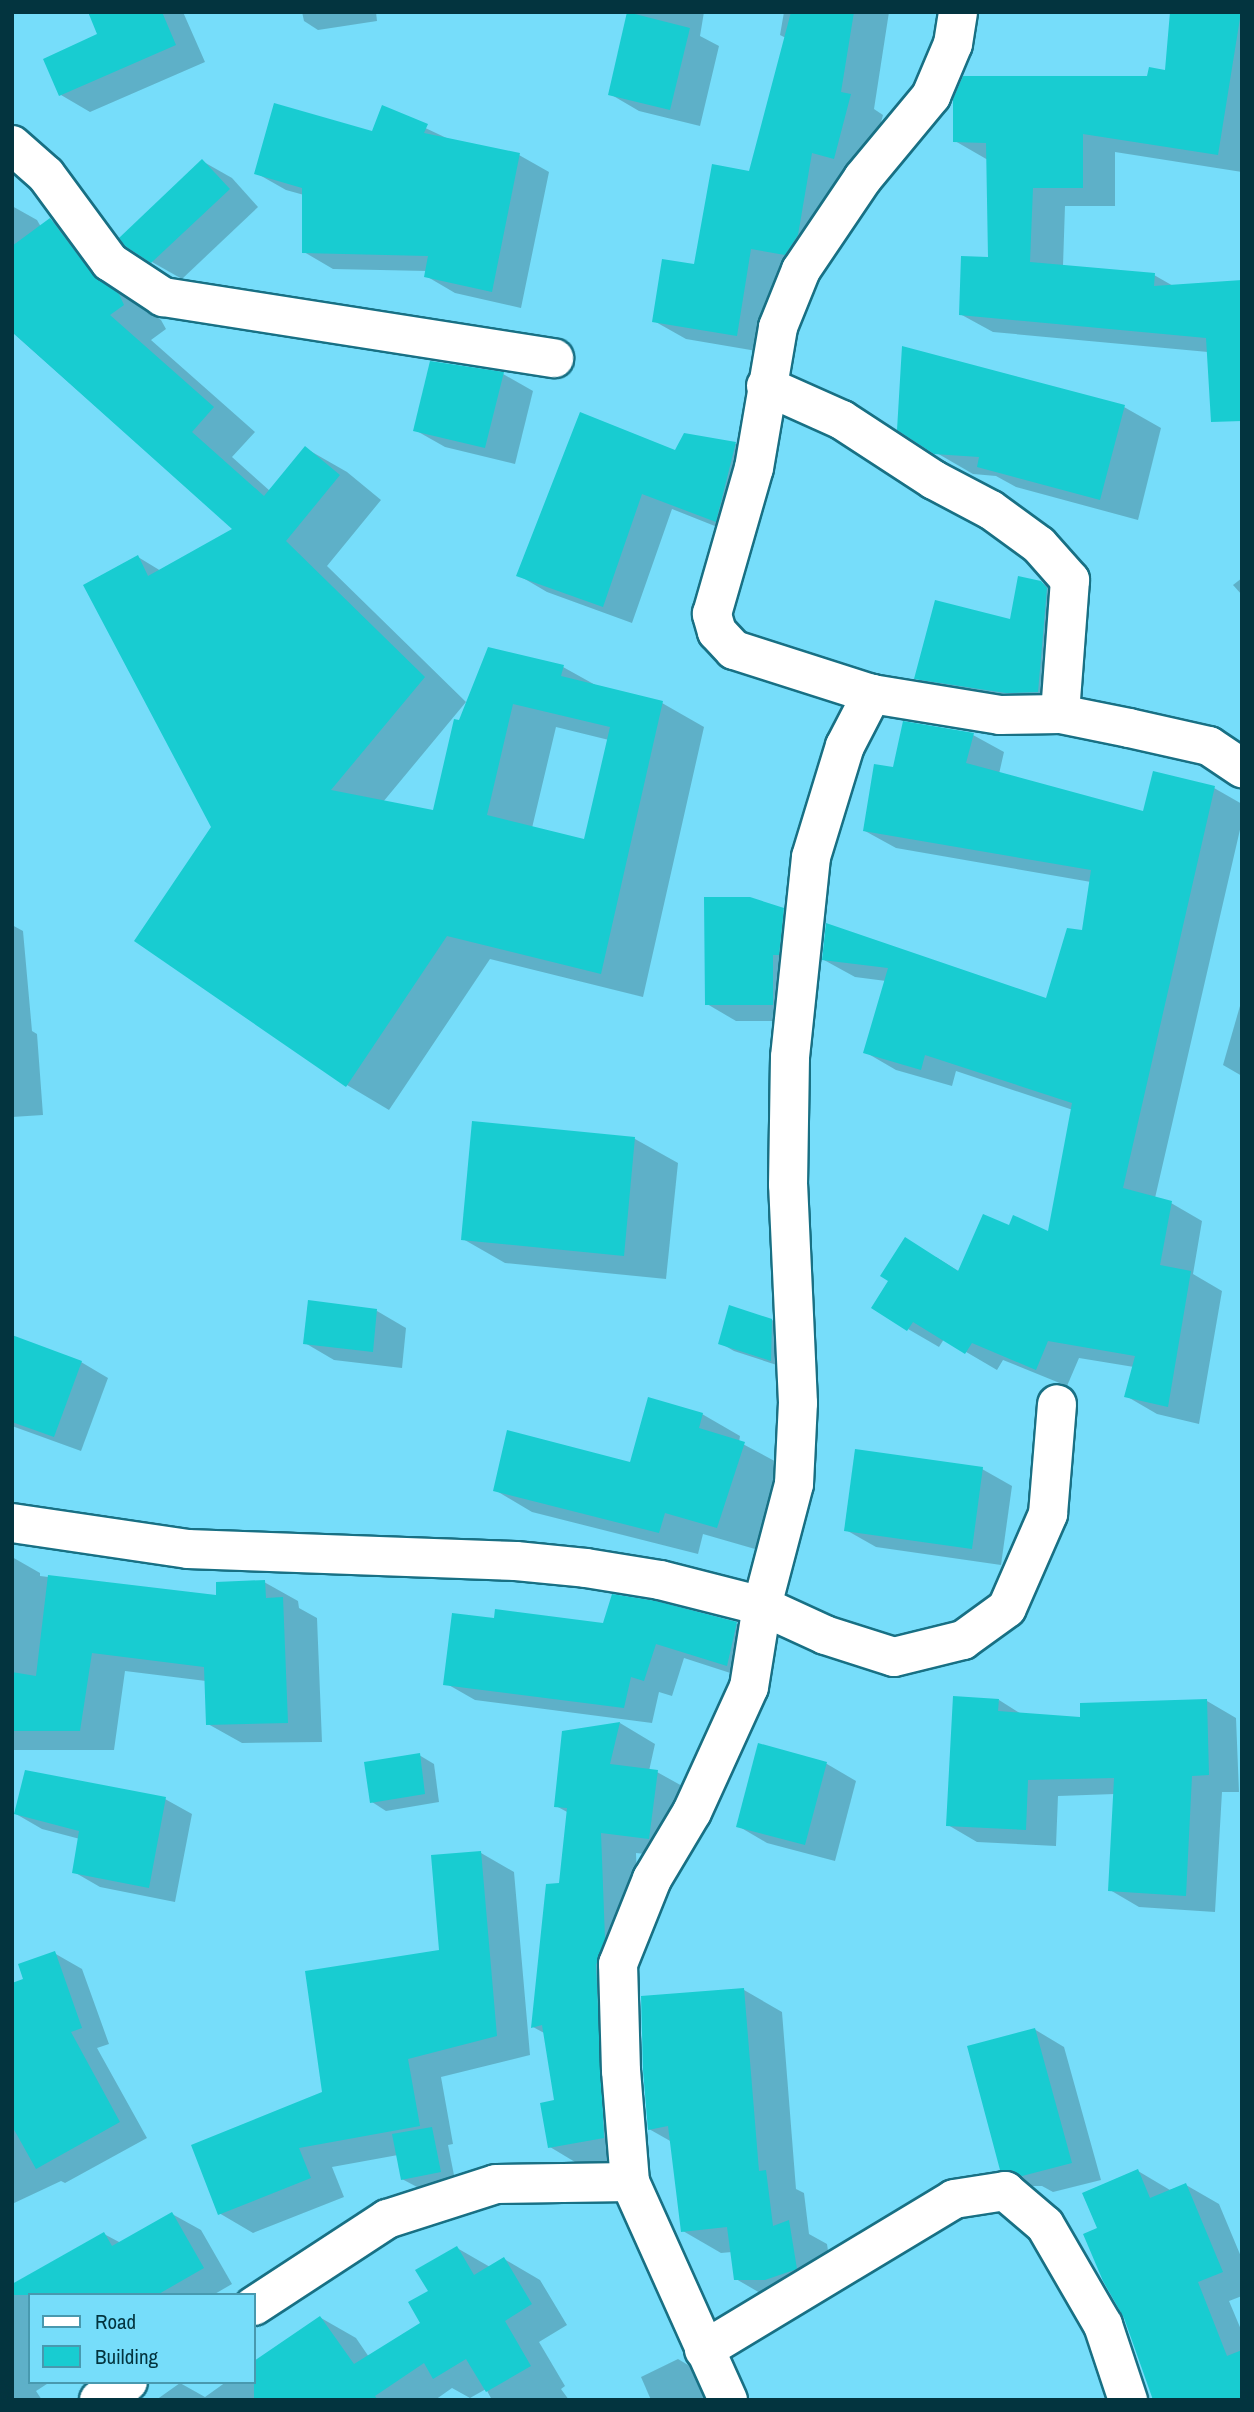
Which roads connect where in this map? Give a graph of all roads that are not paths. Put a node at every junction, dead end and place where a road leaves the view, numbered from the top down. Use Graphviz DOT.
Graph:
graph roads {
  1 [pos="958,12"];
  2 [pos="12,145"];
  3 [pos="554,358"];
  4 [pos="766,386"];
  5 [pos="872,694"];
  6 [pos="1060,714"];
  7 [pos="1242,768"];
  8 [pos="1057,1404"];
  9 [pos="12,1523"];
  10 [pos="762,1606"];
  11 [pos="630,2182"];
  12 [pos="256,2305"];
  13 [pos="704,2350"];
  14 [pos="125,2384"];
  15 [pos="99,2400"];
  16 [pos="728,2400"];
  17 [pos="1128,2400"];
  1 -- 4 [label="street"];
  2 -- 3 [label="street"];
  4 -- 5 [label="street"];
  4 -- 6 [label="street"];
  5 -- 6 [label="street"];
  5 -- 10 [label="street"];
  6 -- 7 [label="street"];
  8 -- 10 [label="street"];
  9 -- 10 [label="street"];
  10 -- 11 [label="street"];
  11 -- 12 [label="street"];
  11 -- 13 [label="street"];
  13 -- 16 [label="street"];
  13 -- 17 [label="street"];
  14 -- 15 [label="street"];
}
